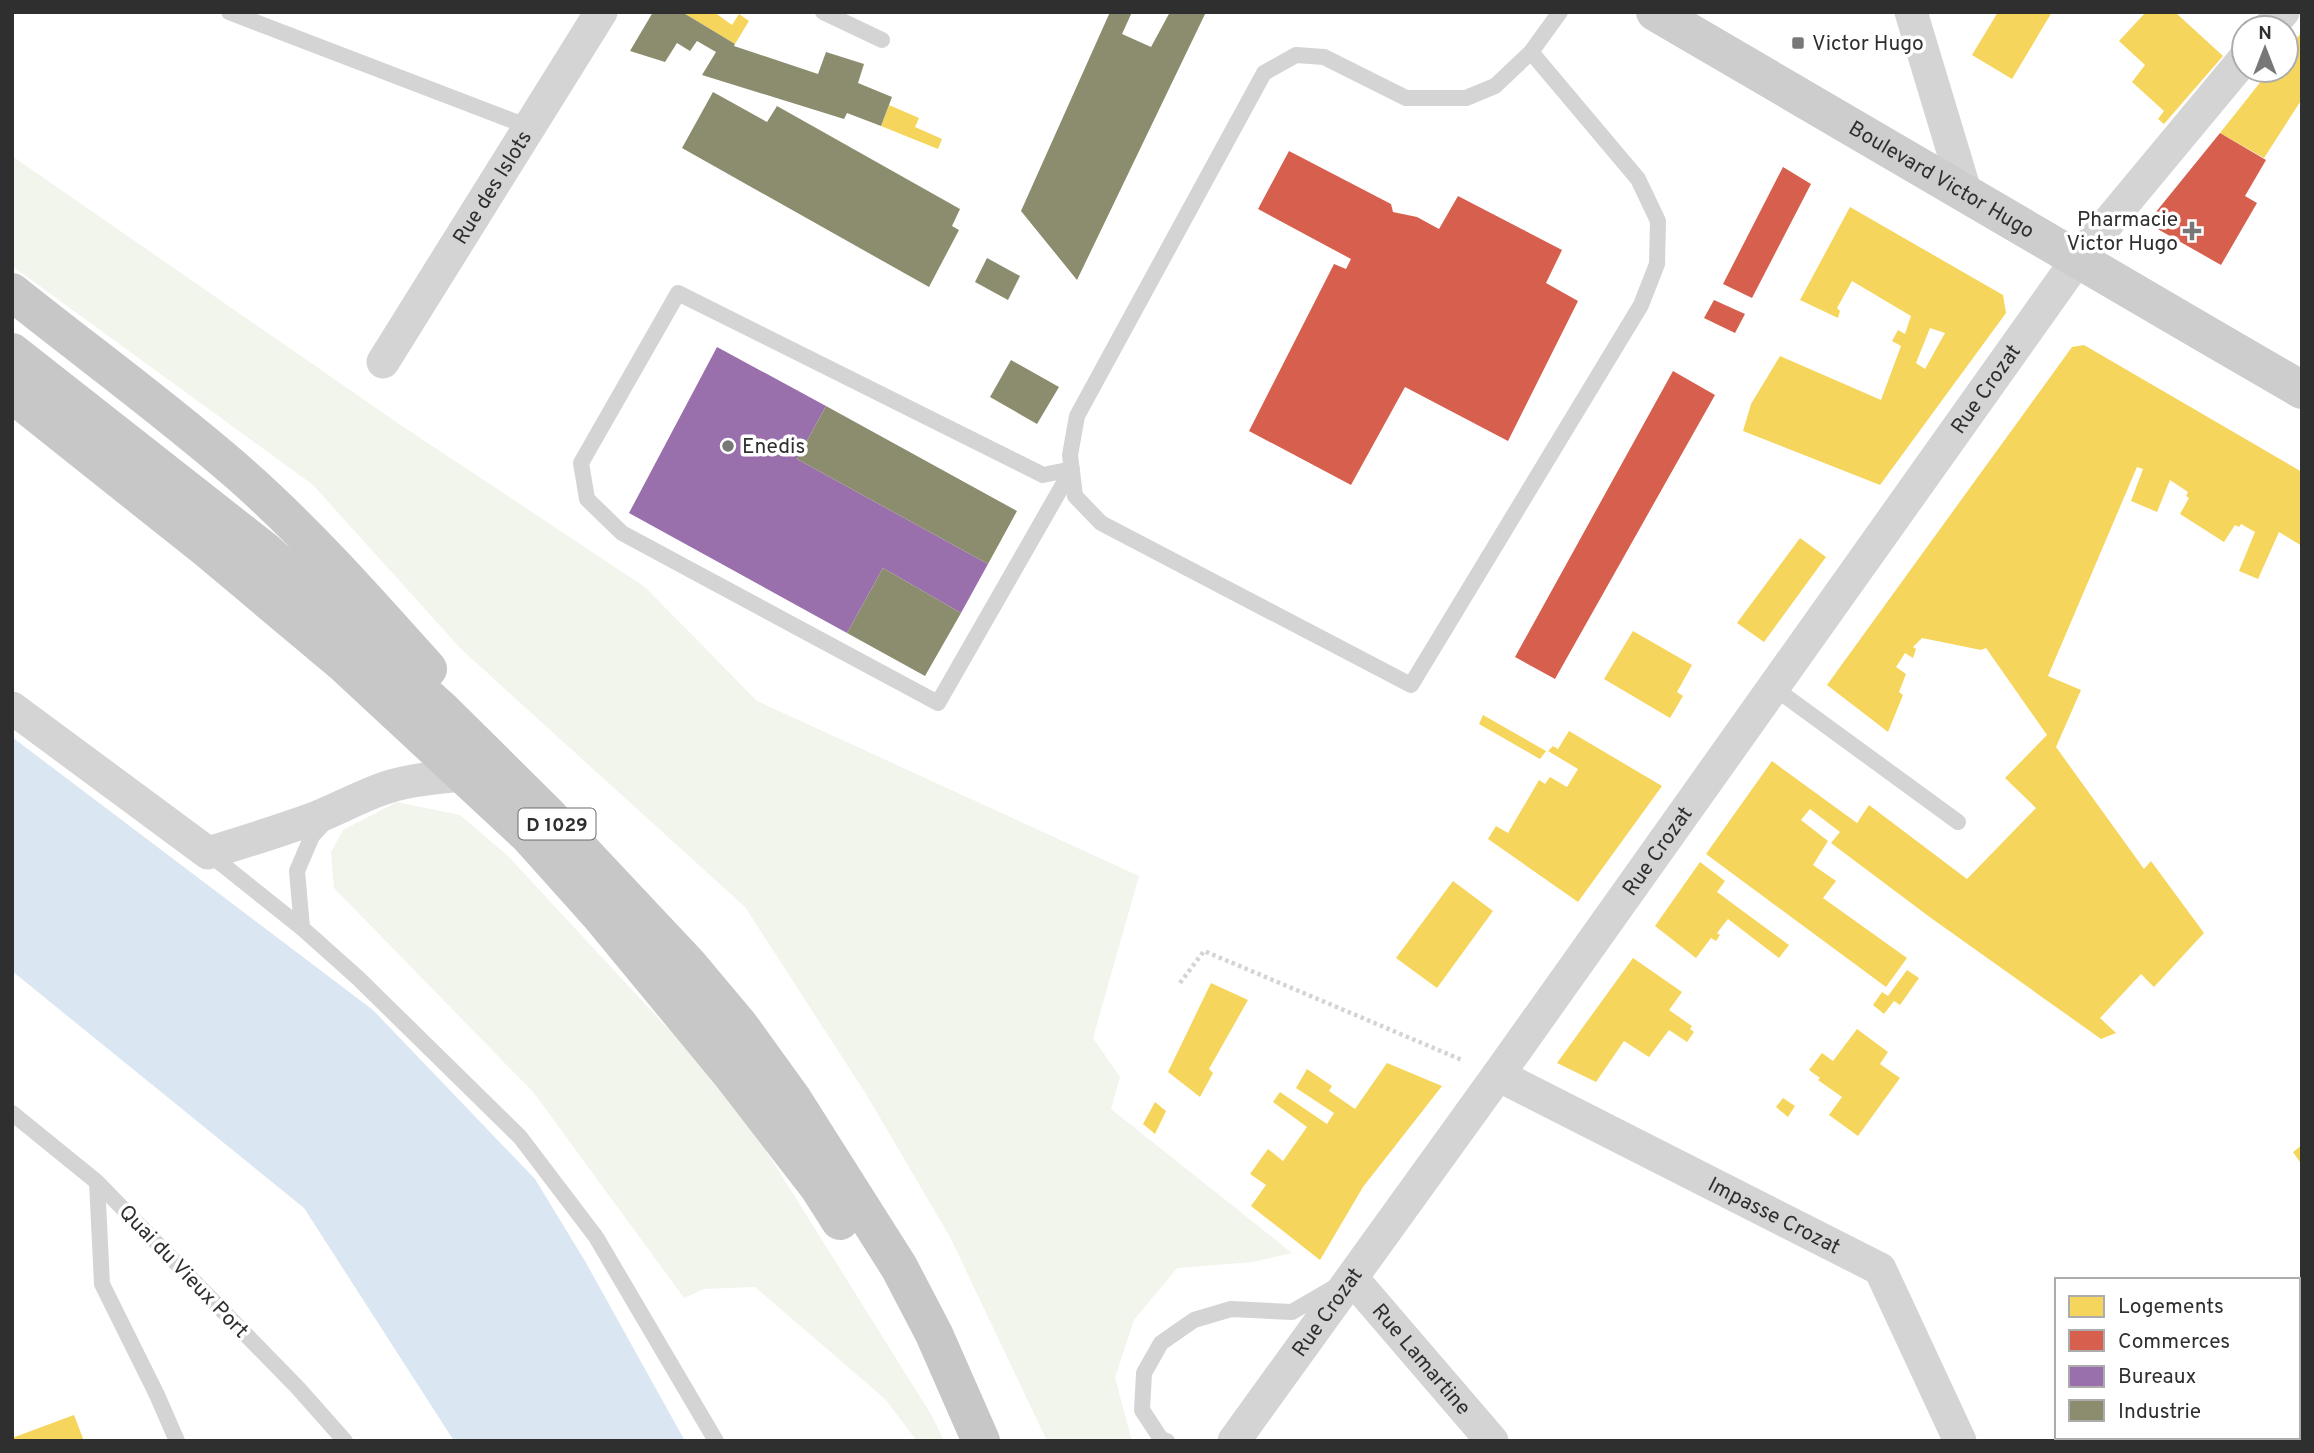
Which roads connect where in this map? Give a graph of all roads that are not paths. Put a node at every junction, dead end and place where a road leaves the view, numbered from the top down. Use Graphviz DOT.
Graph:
graph roads {
  1 [pos="229,12"];
  2 [pos="601,12"];
  3 [pos="823,12"];
  4 [pos="1560,12"];
  5 [pos="1655,12"];
  6 [pos="1911,12"];
  7 [pos="882,40"];
  8 [pos="1531,52"];
  9 [pos="2230,76"];
  10 [pos="528,127"];
  11 [pos="1965,191"];
  12 [pos="2077,260"];
  13 [pos="12,292"];
  14 [pos="12,352"];
  15 [pos="383,362"];
  16 [pos="2302,390"];
  17 [pos="12,394"];
  18 [pos="1072,469"];
  19 [pos="1773,688"];
  20 [pos="12,708"];
  21 [pos="463,775"];
  22 [pos="337,809"];
  23 [pos="547,814"];
  24 [pos="1958,822"];
  25 [pos="208,853"];
  26 [pos="302,928"];
  27 [pos="1498,1075"];
  28 [pos="12,1113"];
  29 [pos="97,1182"];
  30 [pos="1352,1278"];
  31 [pos="974,1426"];
  32 [pos="177,1441"];
  33 [pos="345,1441"];
  34 [pos="716,1441"];
  35 [pos="1167,1441"];
  36 [pos="1234,1441"];
  37 [pos="1492,1441"];
  38 [pos="1961,1441"];
  1 -- 10 [label="lane"];
  2 -- 10 [label="street, Rue des Islots"];
  3 -- 7 [label="lane"];
  4 -- 8 [label="lane"];
  5 -- 11 [label="main road, Boulevard Victor Hugo"];
  6 -- 11 [label="street"];
  8 -- 18 [label="lane"];
  8 -- 18 [label="lane"];
  9 -- 12 [label="street, Rue Crozat"];
  10 -- 15 [label="street, Rue des Islots"];
  11 -- 12 [label="main road, Boulevard Victor Hugo"];
  12 -- 16 [label="main road, Boulevard Victor Hugo"];
  12 -- 19 [label="street, Rue Crozat"];
  13 -- 23 [label="main road"];
  14 -- 23 [label="main road, D 1029"];
  17 -- 21 [label="main road, D 1029"];
  18 -- 18 [label="lane"];
  19 -- 24 [label="lane"];
  19 -- 27 [label="street, Rue Crozat"];
  20 -- 25 [label="street"];
  21 -- 22 [label="street"];
  21 -- 31 [label="main road, D 1029"];
  22 -- 25 [label="street"];
  22 -- 26 [label="lane"];
  23 -- 31 [label="main road, D 1029"];
  25 -- 26 [label="lane"];
  26 -- 34 [label="lane"];
  27 -- 30 [label="street, Rue Crozat"];
  27 -- 38 [label="street, Impasse Crozat"];
  28 -- 29 [label="lane, Quai du Vieux Port"];
  29 -- 32 [label="lane"];
  29 -- 33 [label="lane, Quai du Vieux Port"];
  30 -- 35 [label="lane"];
  30 -- 36 [label="street, Rue Crozat"];
  30 -- 37 [label="street, Rue Lamartine"];
}
